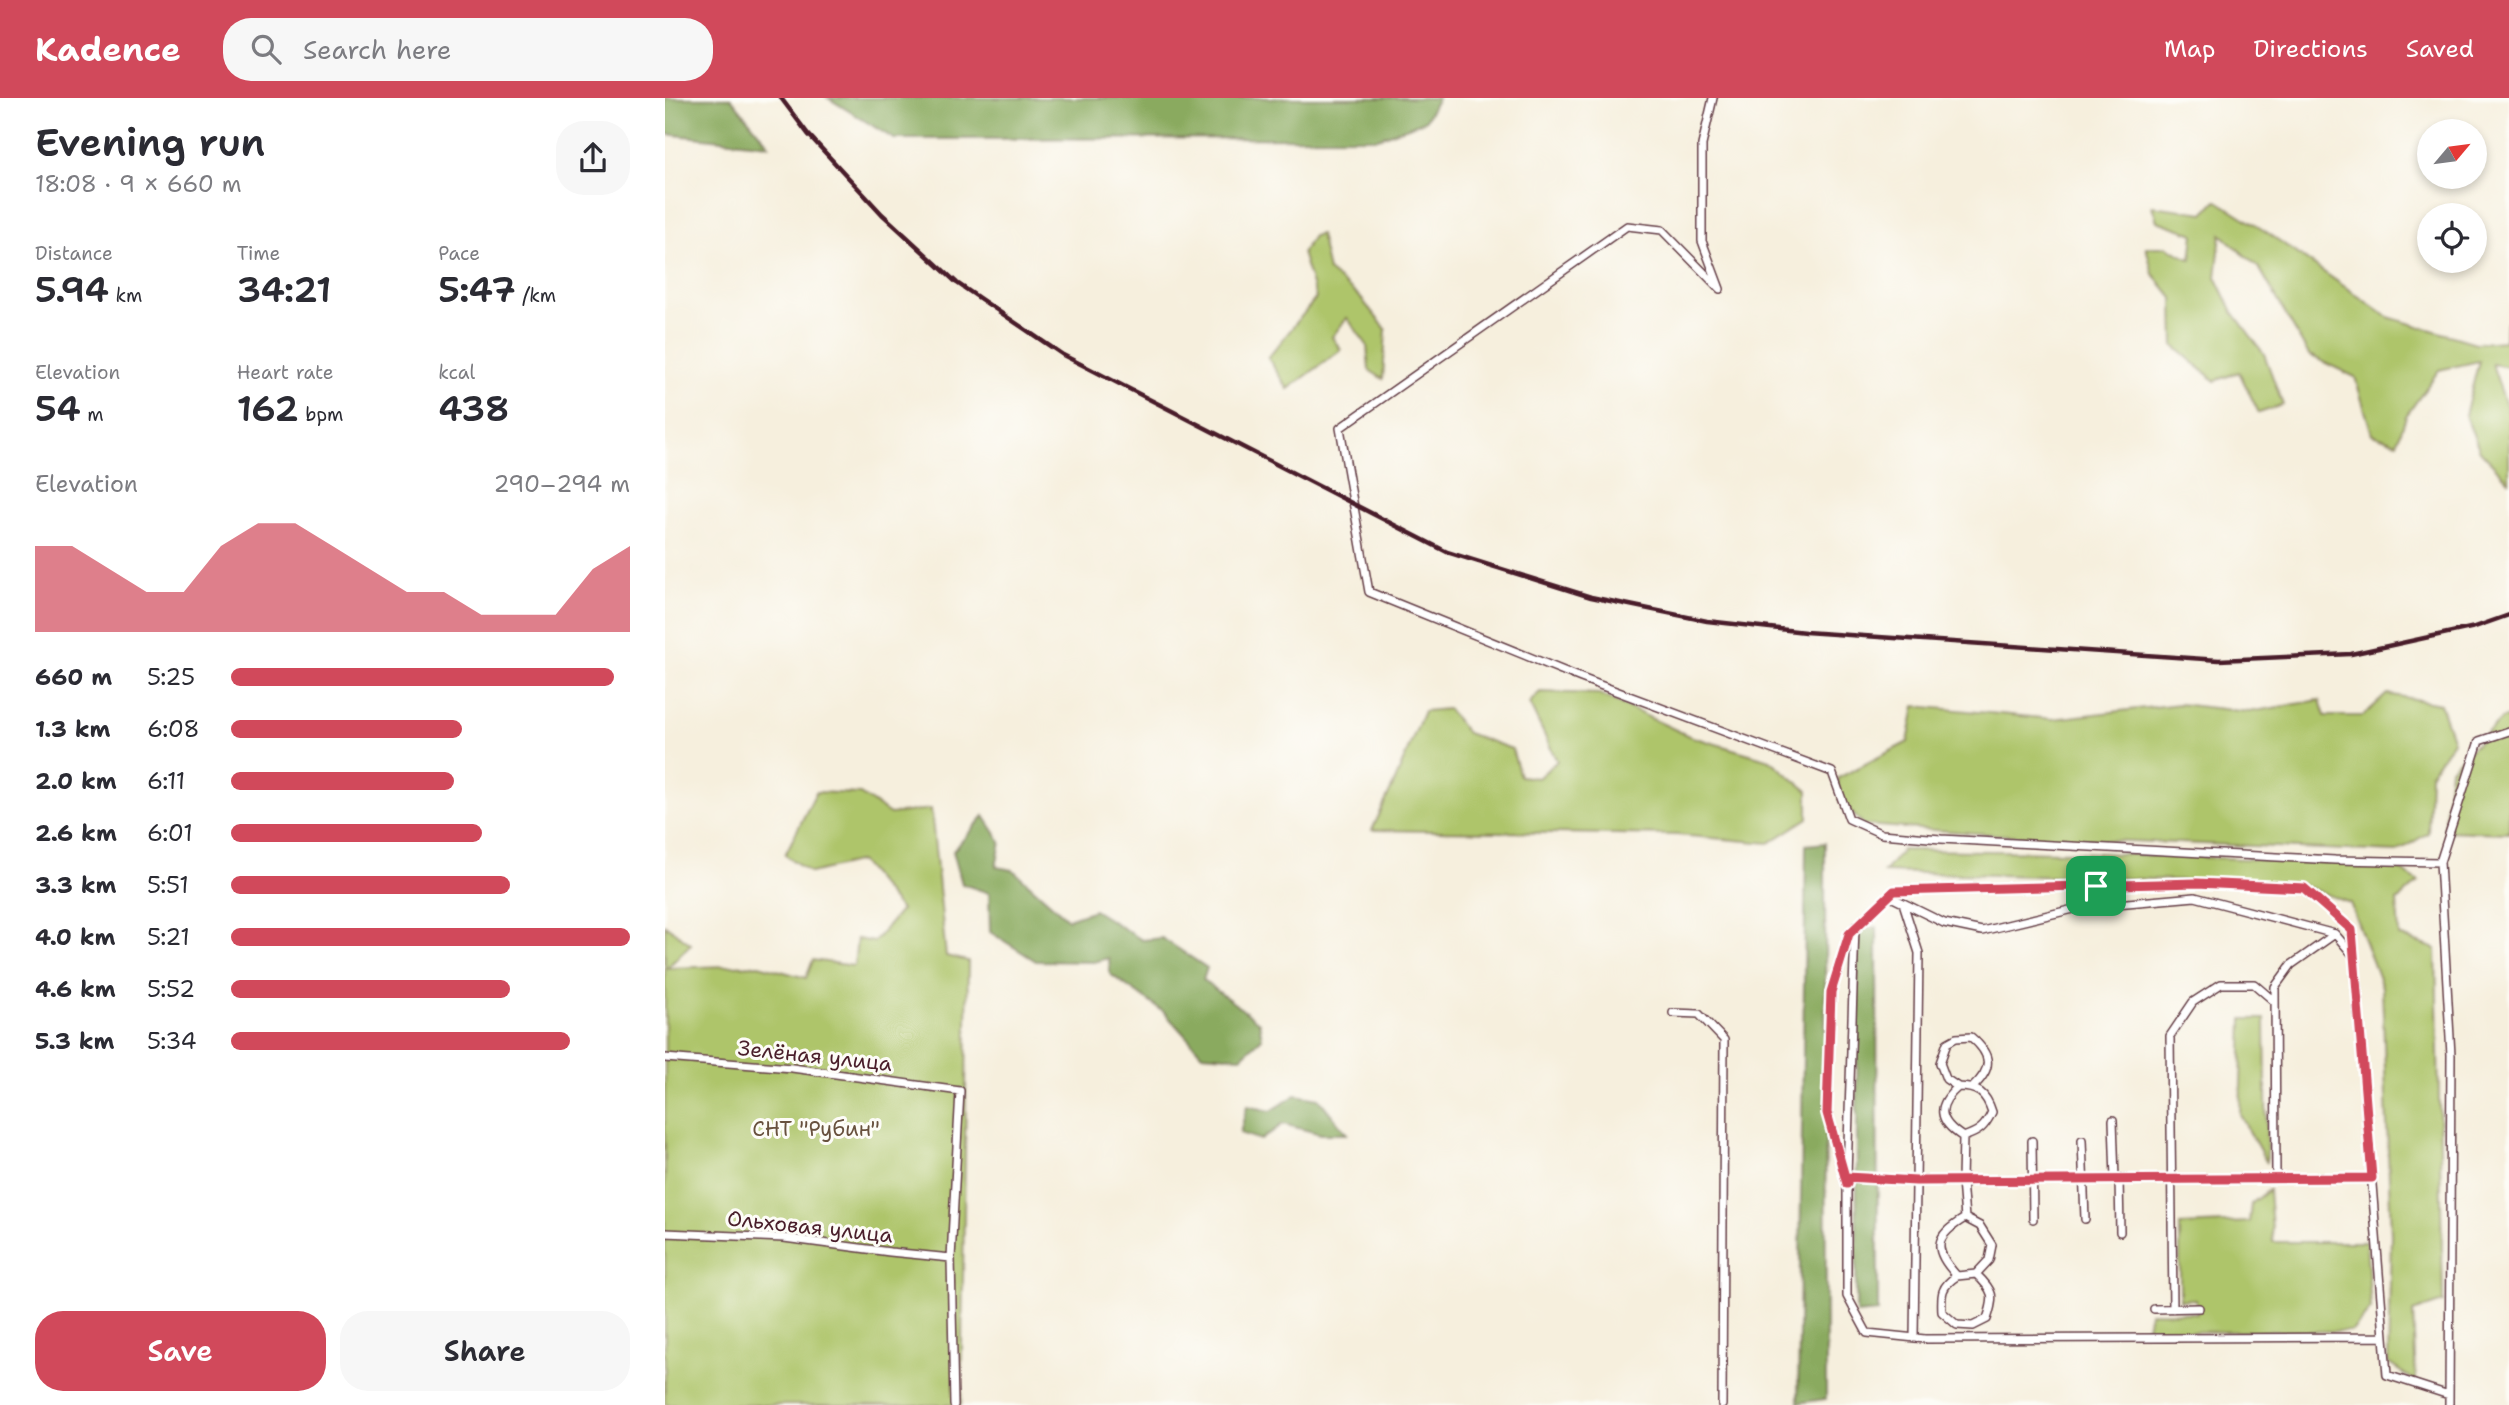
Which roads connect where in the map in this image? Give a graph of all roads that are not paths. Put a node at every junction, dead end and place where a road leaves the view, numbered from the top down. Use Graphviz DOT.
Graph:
graph roads {
  1 [pos="1713,98"];
  2 [pos="2509,731"];
  3 [pos="2440,862"];
  4 [pos="1889,896"];
  5 [pos="1903,903"];
  6 [pos="1855,927"];
  7 [pos="2335,934"];
  8 [pos="2354,956"];
  9 [pos="2275,1002"];
  10 [pos="1673,1013"];
  11 [pos="665,1059"];
  12 [pos="1958,1087"];
  13 [pos="1973,1087"];
  14 [pos="2113,1120"];
  15 [pos="1963,1137"];
  16 [pos="2032,1140"];
  17 [pos="2082,1140"];
  18 [pos="2276,1177"];
  19 [pos="2372,1178"];
  20 [pos="2117,1179"];
  21 [pos="2172,1179"];
  22 [pos="1847,1180"];
  23 [pos="2033,1180"];
  24 [pos="2084,1180"];
  25 [pos="1916,1181"];
  26 [pos="1962,1181"];
  27 [pos="1965,1218"];
  28 [pos="2033,1219"];
  29 [pos="2085,1219"];
  30 [pos="2120,1232"];
  31 [pos="665,1233"];
  32 [pos="951,1258"];
  33 [pos="1976,1274"];
  34 [pos="1957,1276"];
  35 [pos="2199,1308"];
  36 [pos="2154,1309"];
  37 [pos="2173,1309"];
  38 [pos="1914,1338"];
  39 [pos="2384,1338"];
  40 [pos="2449,1395"];
  41 [pos="954,1405"];
  42 [pos="1722,1405"];
  43 [pos="2449,1405"];
  1 -- 3 [label="lane"];
  2 -- 3 [label="lane"];
  3 -- 40 [label="lane"];
  4 -- 5 [label="lane"];
  4 -- 6 [label="lane"];
  4 -- 8 [label="lane"];
  5 -- 7 [label="lane"];
  5 -- 25 [label="lane"];
  6 -- 22 [label="lane"];
  6 -- 22 [label="lane"];
  7 -- 8 [label="lane"];
  7 -- 9 [label="lane"];
  8 -- 19 [label="lane"];
  9 -- 18 [label="lane"];
  9 -- 21 [label="lane"];
  10 -- 42 [label="lane"];
  11 -- 32 [label="lane, Зелёная улица"];
  12 -- 13 [label="lane"];
  12 -- 13 [label="lane"];
  12 -- 15 [label="lane"];
  13 -- 15 [label="lane"];
  14 -- 20 [label="lane"];
  15 -- 26 [label="lane"];
  16 -- 23 [label="lane"];
  17 -- 24 [label="lane"];
  18 -- 19 [label="lane"];
  18 -- 21 [label="lane"];
  19 -- 39 [label="lane"];
  20 -- 21 [label="lane"];
  20 -- 24 [label="lane"];
  20 -- 30 [label="lane"];
  21 -- 37 [label="lane"];
  22 -- 25 [label="lane"];
  22 -- 38 [label="lane"];
  23 -- 24 [label="lane"];
  23 -- 26 [label="lane"];
  23 -- 28 [label="lane"];
  24 -- 29 [label="lane"];
  25 -- 26 [label="lane"];
  25 -- 38 [label="lane"];
  26 -- 27 [label="lane"];
  27 -- 33 [label="lane"];
  27 -- 34 [label="lane"];
  31 -- 32 [label="lane, Ольховая улица"];
  32 -- 41 [label="lane"];
  33 -- 34 [label="lane"];
  33 -- 34 [label="lane"];
  35 -- 37 [label="lane"];
  36 -- 37 [label="lane"];
  38 -- 39 [label="lane"];
  39 -- 40 [label="lane"];
  40 -- 43 [label="lane"];
}
